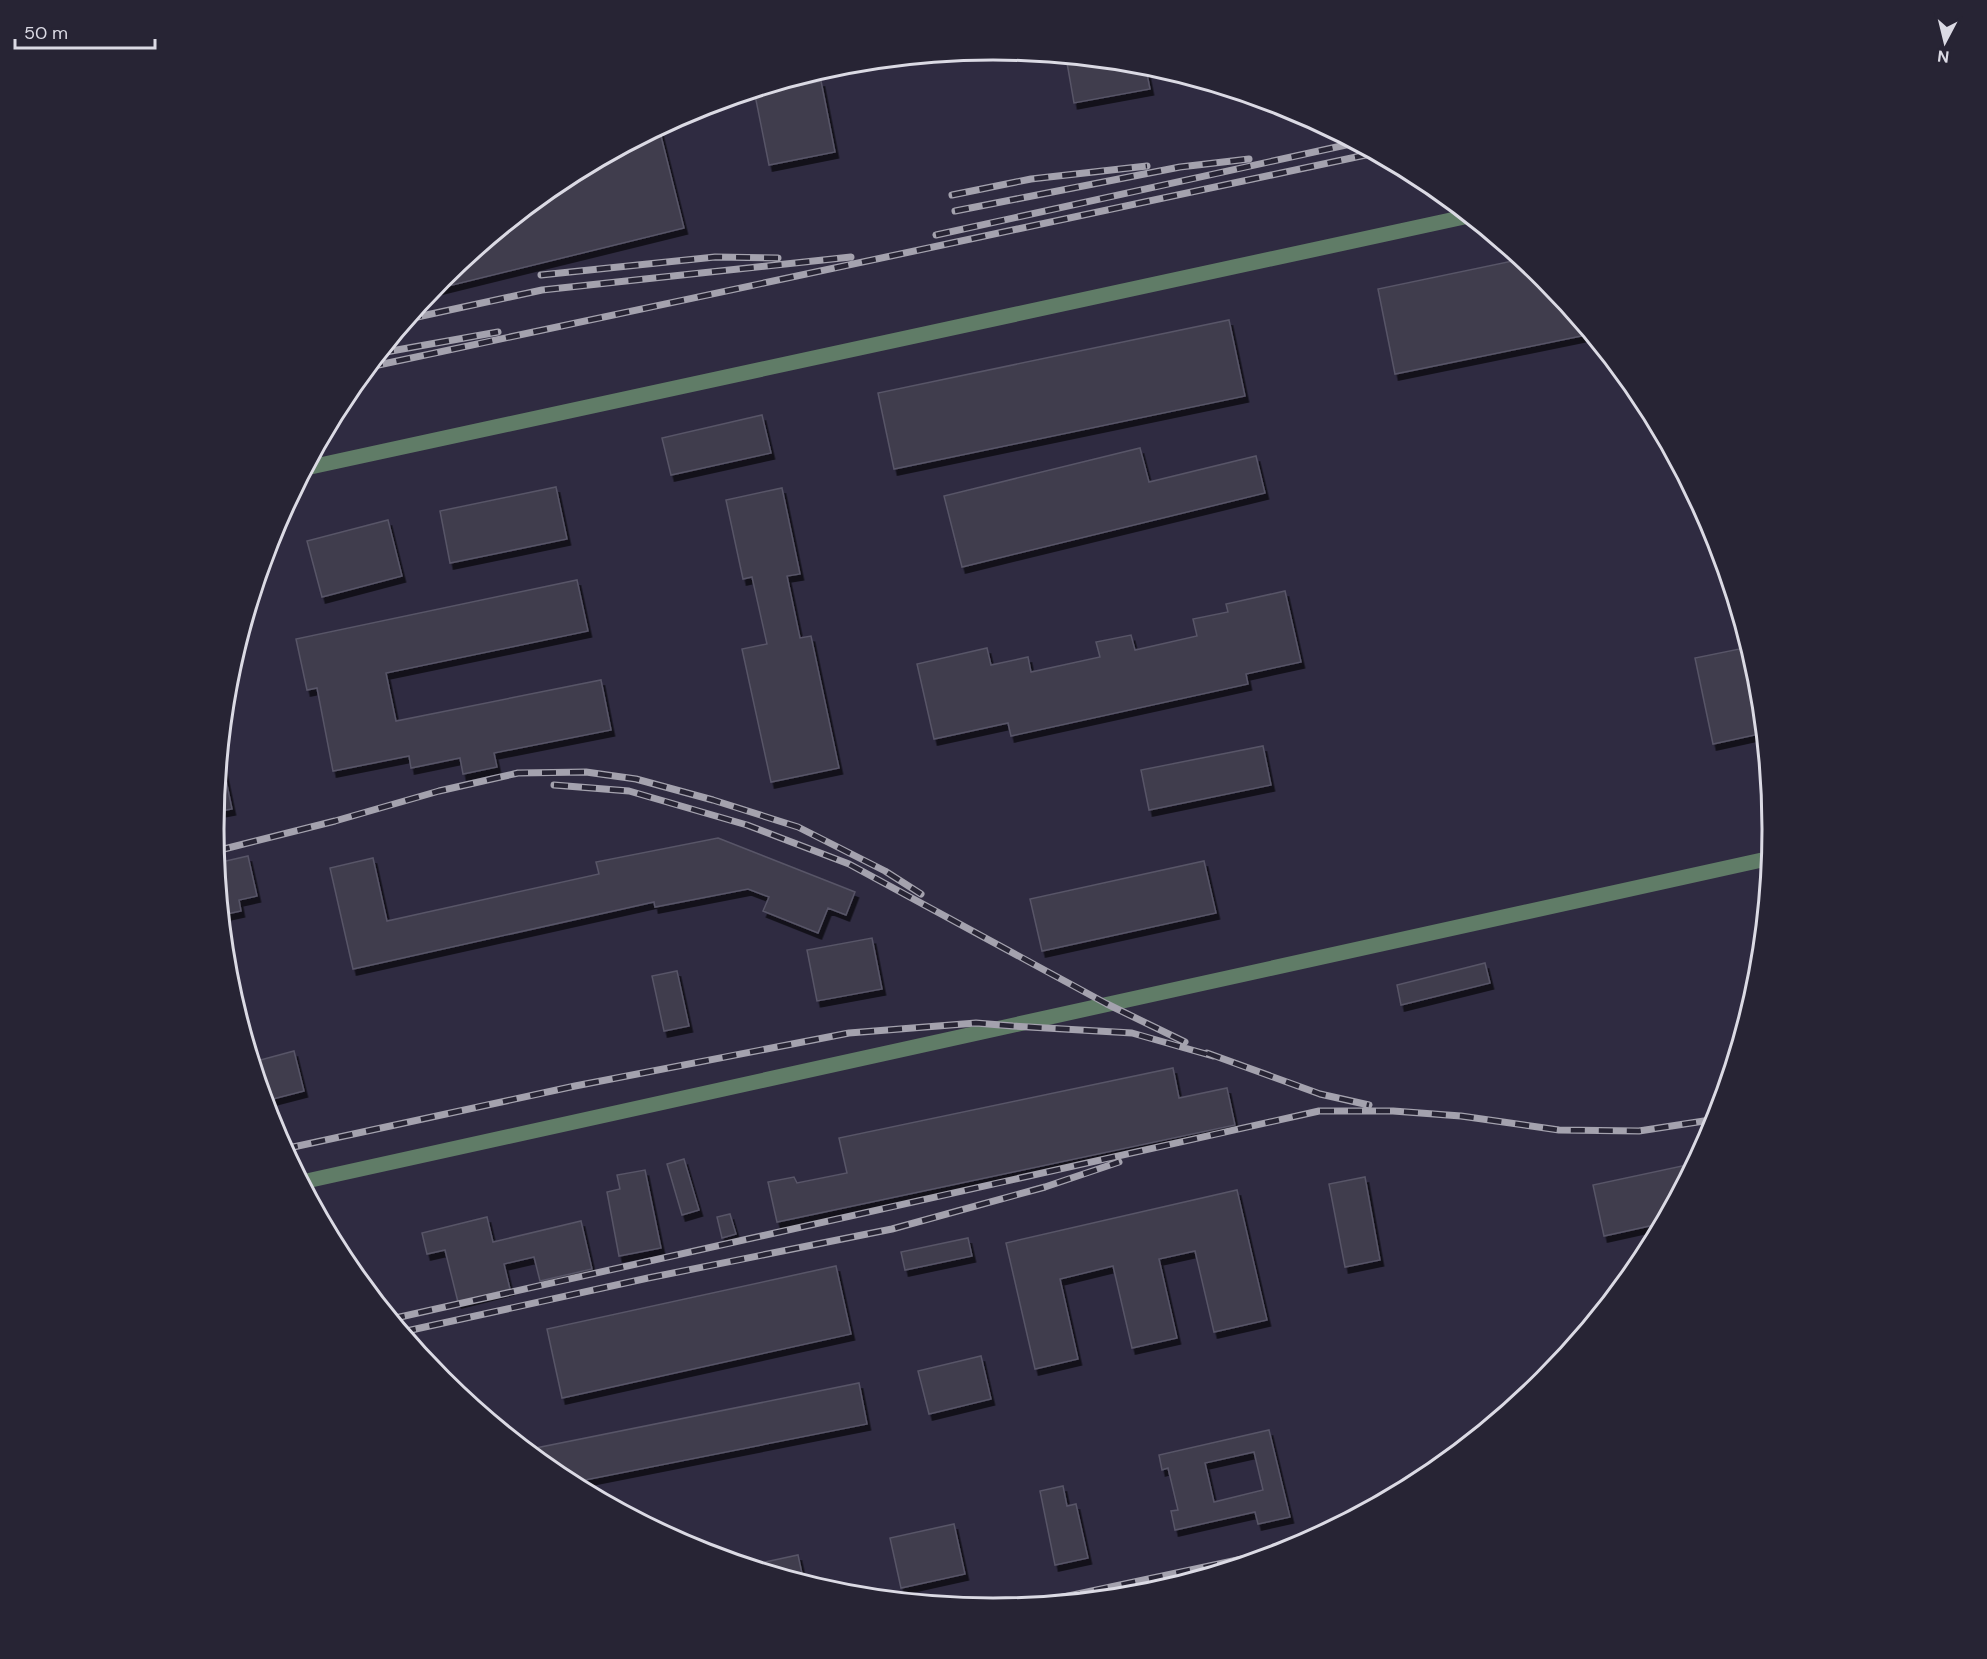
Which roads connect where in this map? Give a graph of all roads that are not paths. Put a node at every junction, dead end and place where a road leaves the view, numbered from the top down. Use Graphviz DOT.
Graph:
graph roads {
  1 [pos="1460,218"];
  2 [pos="316,466"];
  3 [pos="1762,860"];
  4 [pos="309,1181"];
  1 -- 2 [label="lane"];
  3 -- 4 [label="lane"];
}
